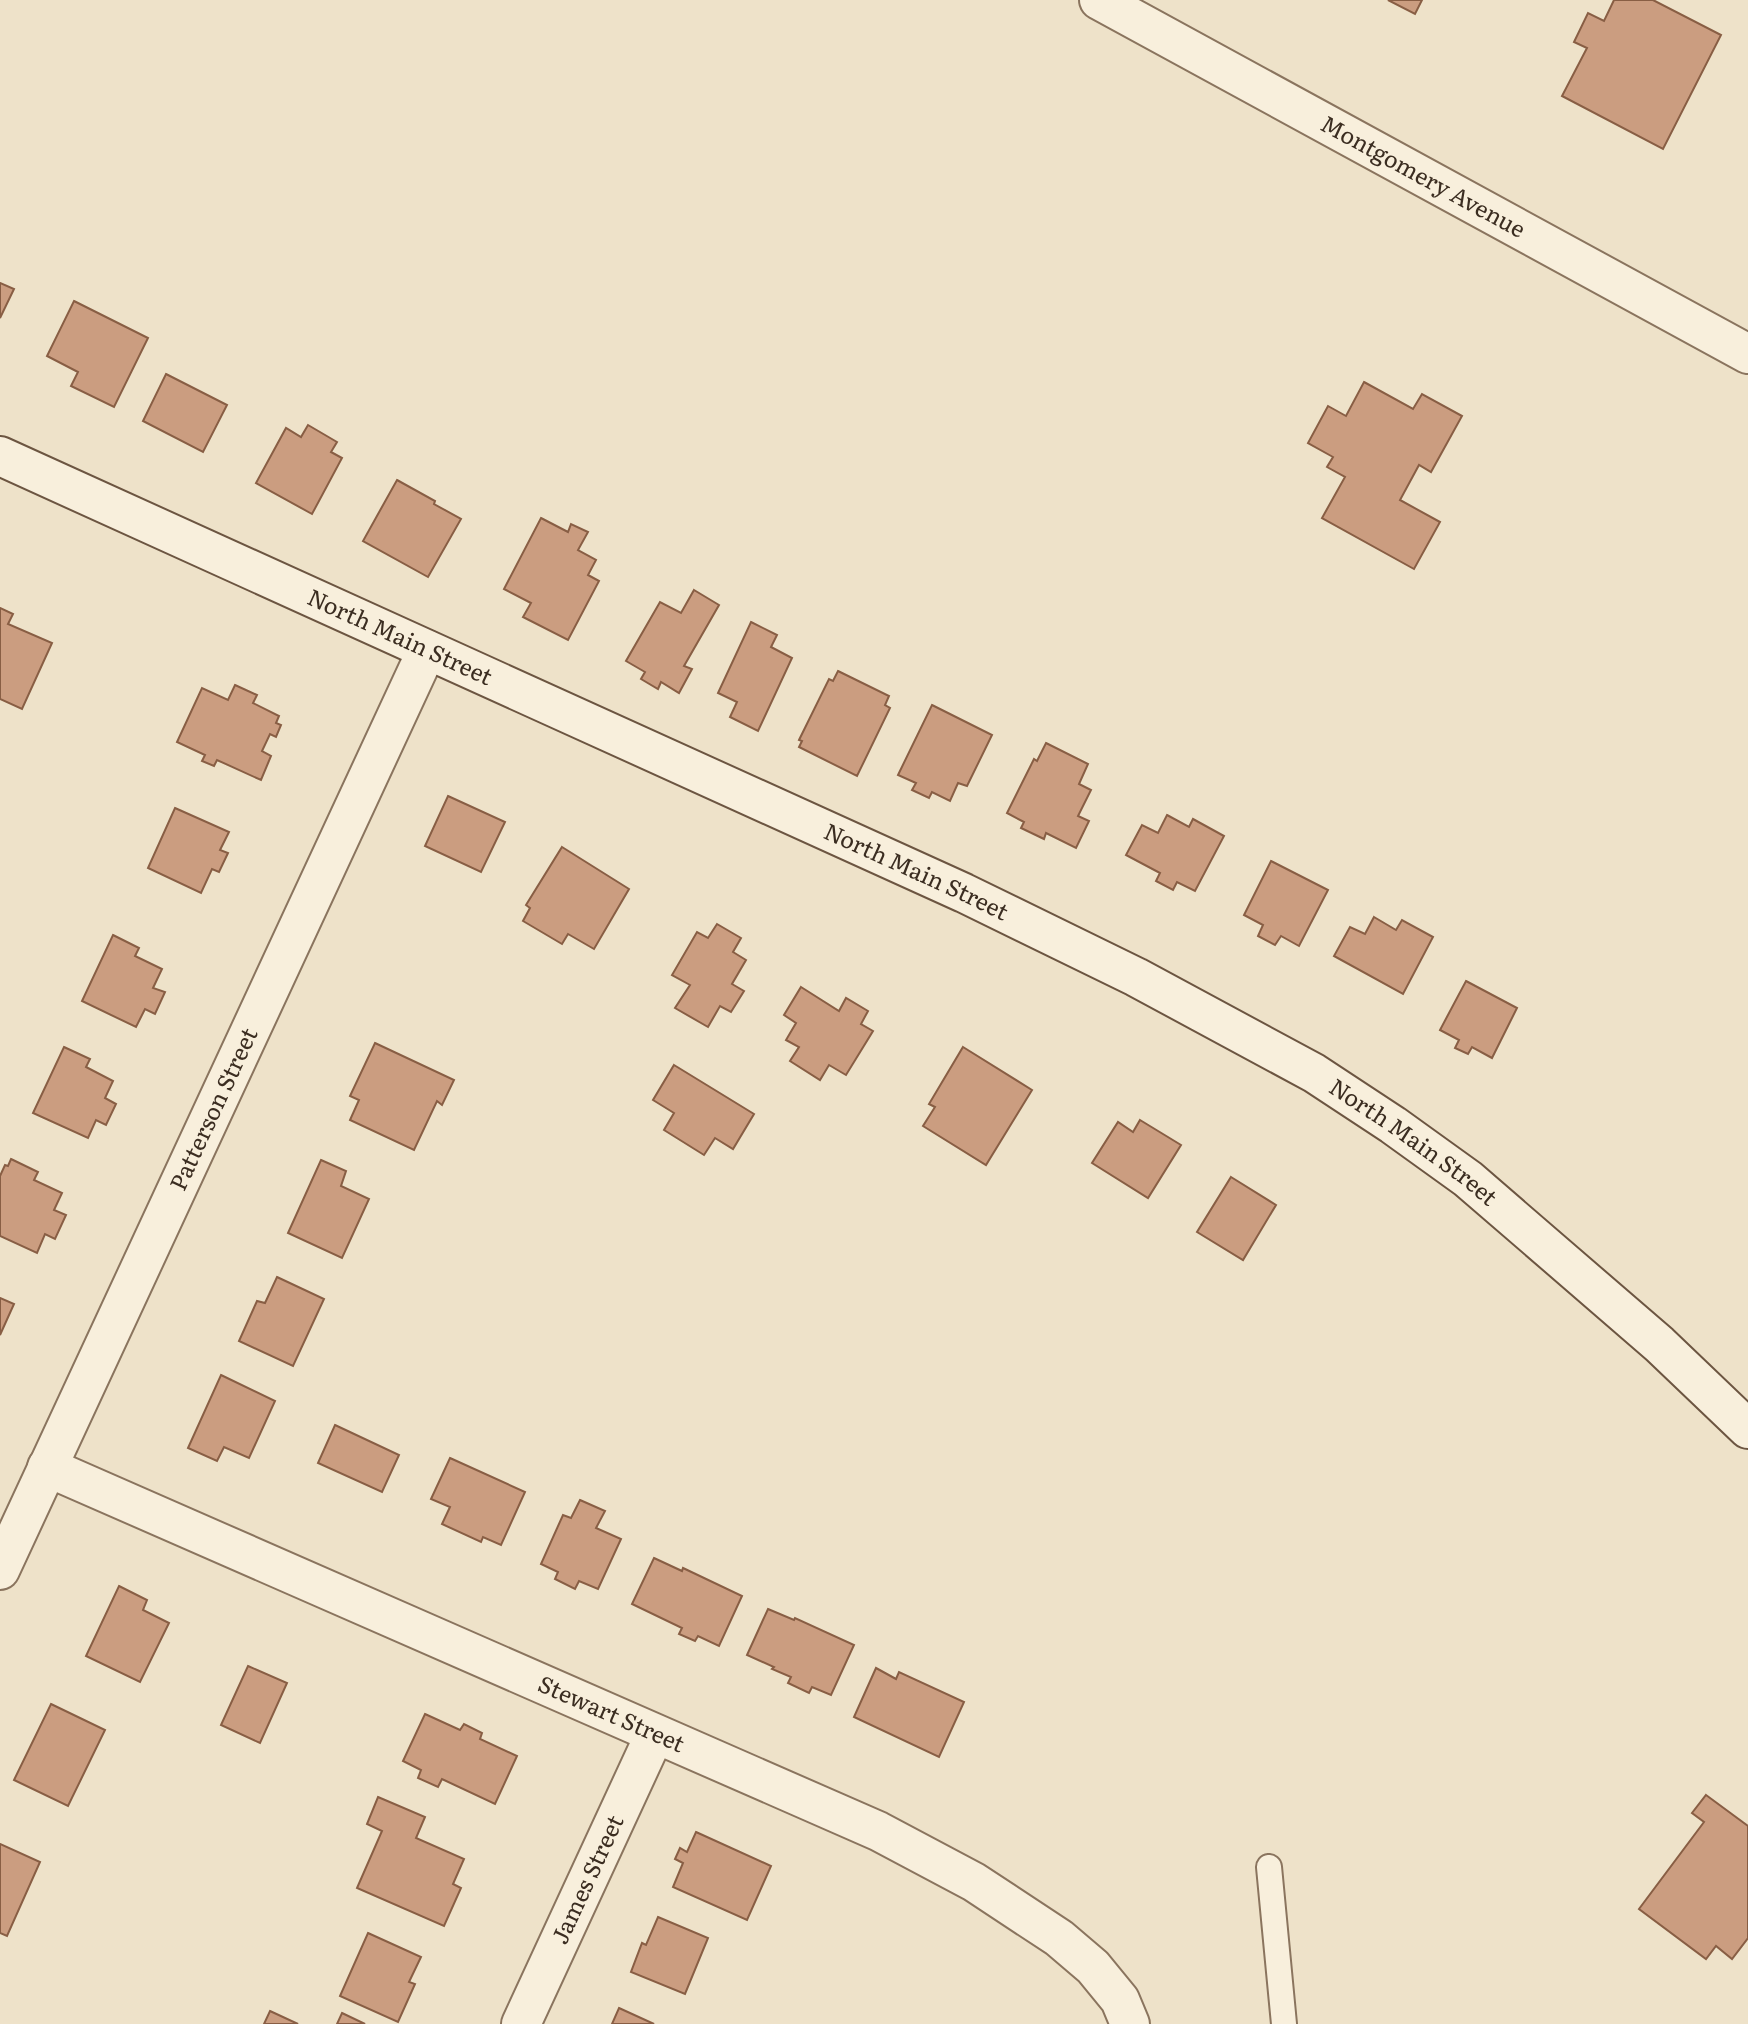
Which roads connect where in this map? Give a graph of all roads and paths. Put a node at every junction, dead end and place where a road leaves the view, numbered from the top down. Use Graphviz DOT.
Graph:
graph roads {
  1 [pos="1099,0"];
  2 [pos="1748,354"];
  3 [pos="0,456"];
  4 [pos="427,650"];
  5 [pos="1746,1422"];
  6 [pos="47,1467"];
  7 [pos="0,1570"];
  8 [pos="655,1734"];
  9 [pos="1269,1867"];
  10 [pos="521,2024"];
  11 [pos="1130,2024"];
  12 [pos="1284,2024"];
  1 -- 2 [label="street, Montgomery Avenue"];
  3 -- 4 [label="street, North Main Street"];
  4 -- 5 [label="street, North Main Street"];
  4 -- 6 [label="street, Patterson Street"];
  6 -- 7 [label="street, Patterson Street"];
  6 -- 8 [label="street, Stewart Street"];
  8 -- 10 [label="street, James Street"];
  8 -- 11 [label="street, Stewart Street"];
  9 -- 12 [label="lane"];
}
